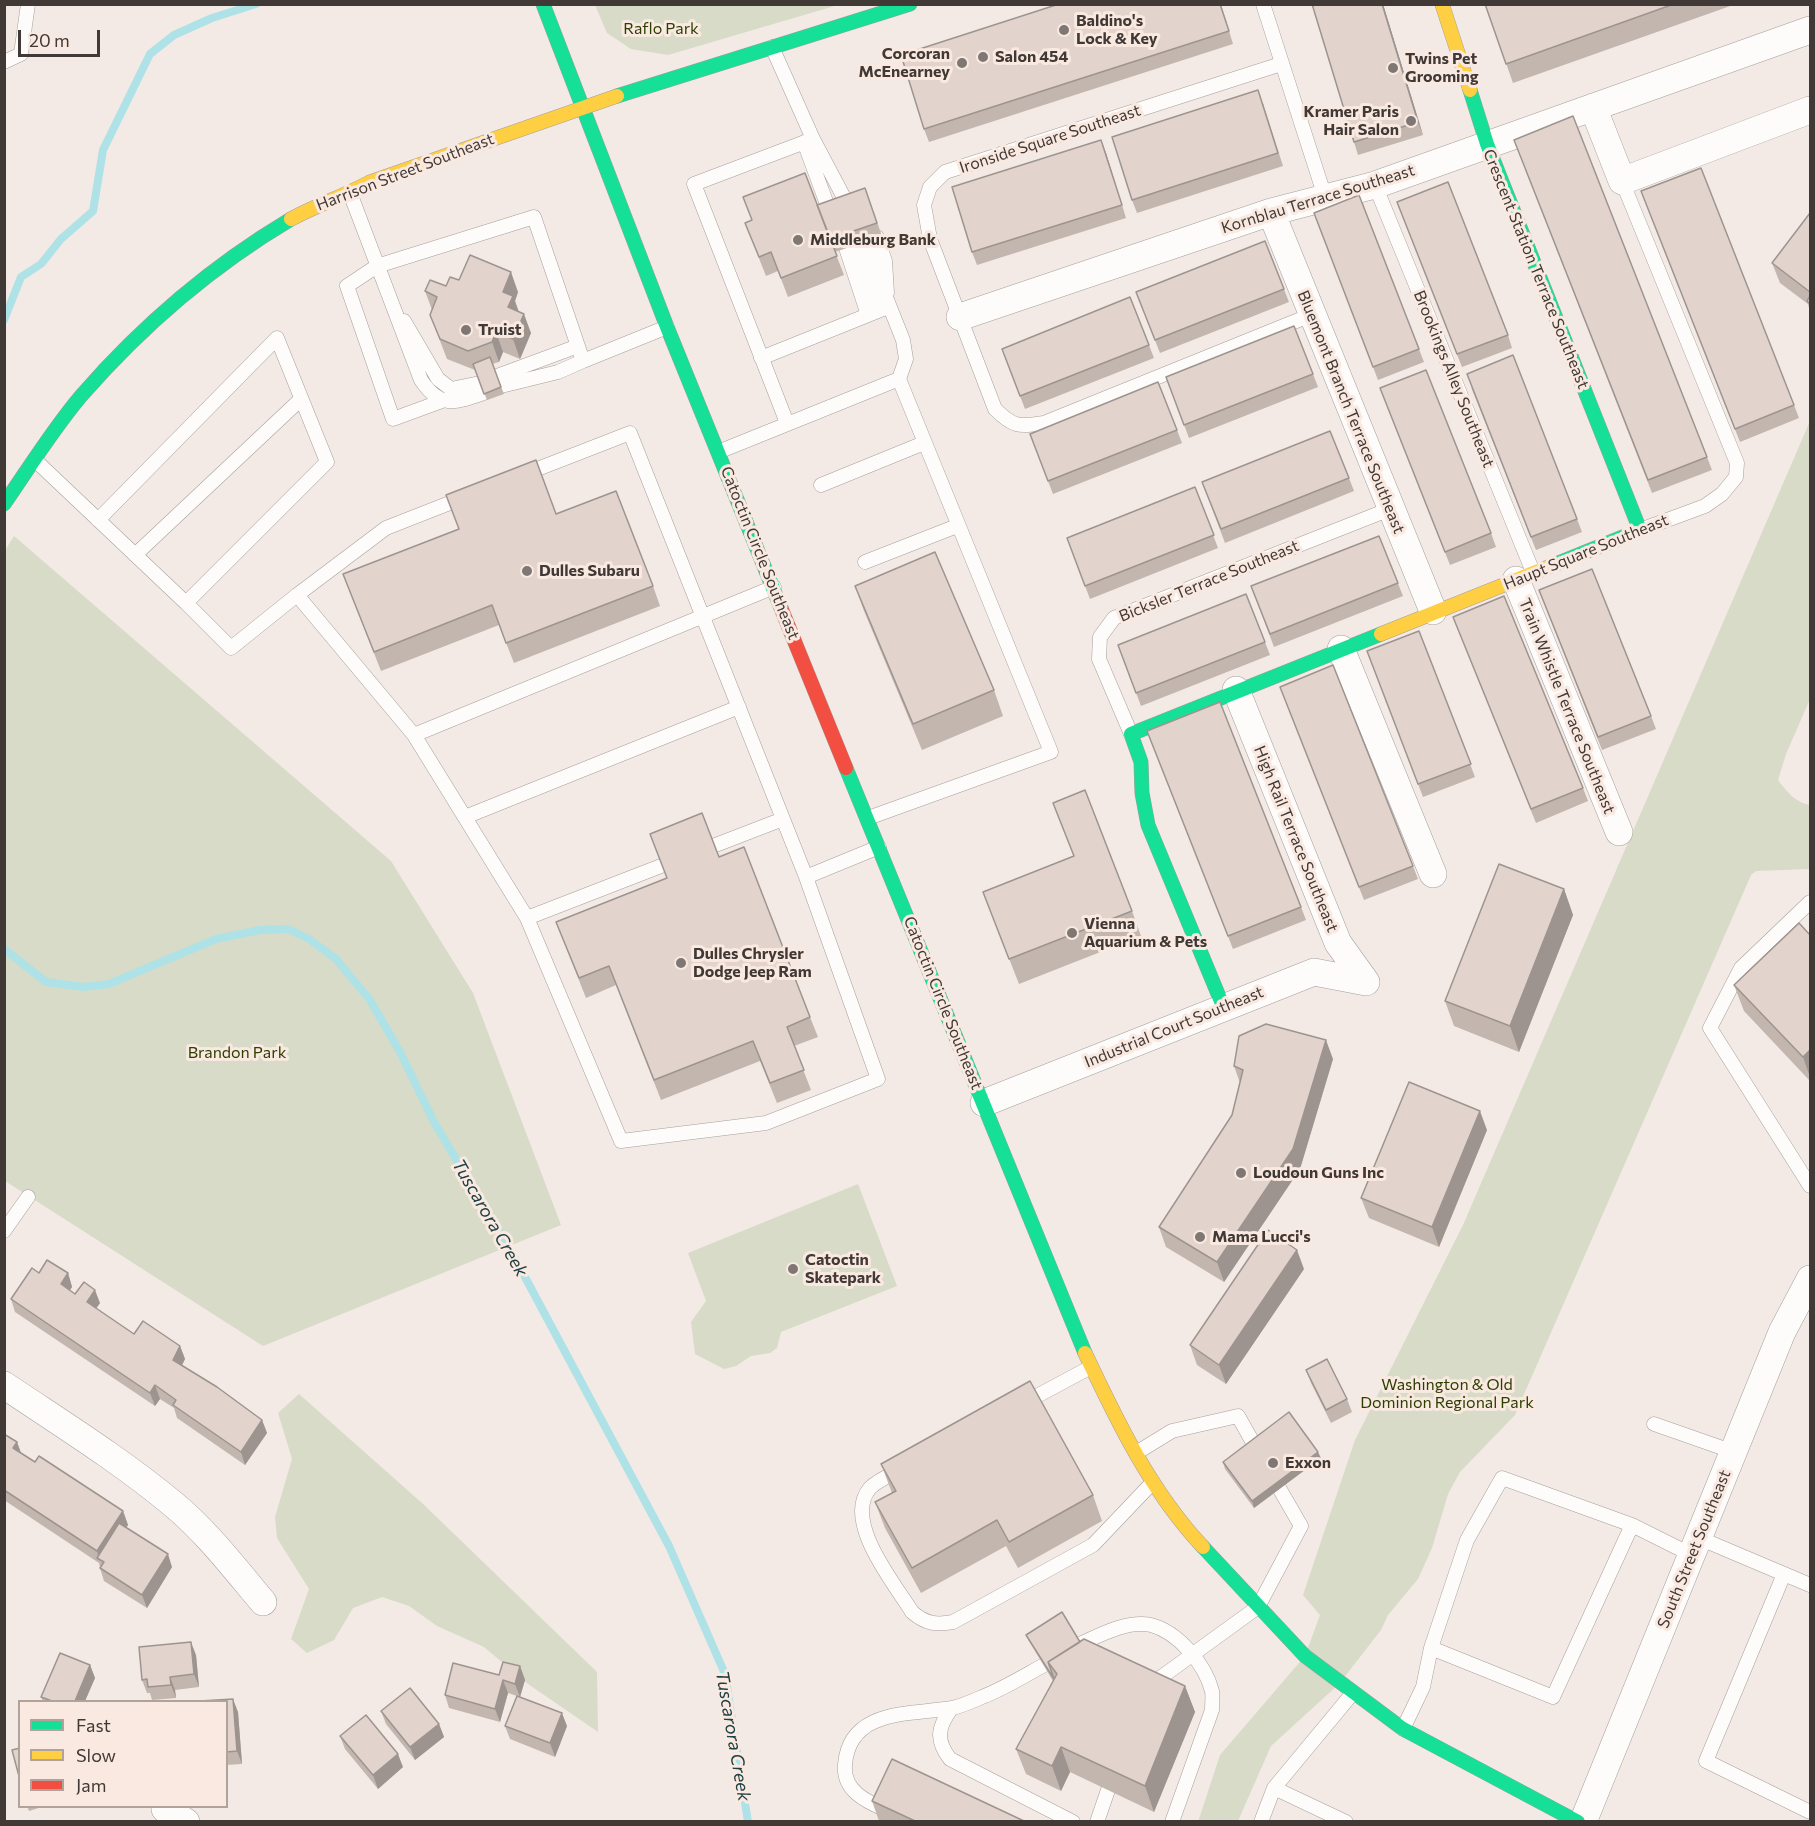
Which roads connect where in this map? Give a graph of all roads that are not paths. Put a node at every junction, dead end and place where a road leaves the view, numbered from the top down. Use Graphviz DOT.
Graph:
graph roads {
  1 [pos="28,4"];
  2 [pos="543,4"];
  3 [pos="910,4"];
  4 [pos="1263,4"];
  5 [pos="1442,4"];
  6 [pos="1810,30"];
  7 [pos="772,47"];
  8 [pos="4,62"];
  9 [pos="1281,64"];
  10 [pos="582,107"];
  11 [pos="1593,107"];
  12 [pos="1810,112"];
  13 [pos="808,141"];
  14 [pos="1487,144"];
  15 [pos="826,164"];
  16 [pos="1622,181"];
  17 [pos="1375,185"];
  18 [pos="350,193"];
  19 [pos="1325,197"];
  20 [pos="864,204"];
  21 [pos="1271,212"];
  22 [pos="377,266"];
  23 [pos="392,305"];
  24 [pos="879,311"];
  25 [pos="1311,315"];
  26 [pos="960,317"];
  27 [pos="667,327"];
  28 [pos="578,346"];
  29 [pos="761,358"];
  30 [pos="583,361"];
  31 [pos="899,379"];
  32 [pos="302,399"];
  33 [pos="442,401"];
  34 [pos="787,423"];
  35 [pos="924,443"];
  36 [pos="718,452"];
  37 [pos="34,460"];
  38 [pos="508,480"];
  39 [pos="821,485"];
  40 [pos="475,494"];
  41 [pos="4,504"];
  42 [pos="1390,509"];
  43 [pos="98,520"];
  44 [pos="957,526"];
  45 [pos="1640,530"];
  46 [pos="135,555"];
  47 [pos="865,562"];
  48 [pos="1524,576"];
  49 [pos="774,587"];
  50 [pos="297,595"];
  51 [pos="186,603"];
  52 [pos="1433,611"];
  53 [pos="703,616"];
  54 [pos="1341,649"];
  55 [pos="1236,690"];
  56 [pos="739,706"];
  57 [pos="1131,734"];
  58 [pos="414,735"];
  59 [pos="465,816"];
  60 [pos="868,818"];
  61 [pos="783,819"];
  62 [pos="1619,832"];
  63 [pos="879,847"];
  64 [pos="1433,874"];
  65 [pos="806,877"];
  66 [pos="1810,902"];
  67 [pos="527,918"];
  68 [pos="1366,982"];
  69 [pos="1223,1006"];
  70 [pos="984,1103"];
  71 [pos="1810,1186"];
  72 [pos="28,1197"];
  73 [pos="4,1231"];
  74 [pos="1810,1279"];
  75 [pos="1091,1367"];
  76 [pos="4,1386"];
  77 [pos="1010,1411"];
  78 [pos="1654,1424"];
  79 [pos="1734,1452"];
  80 [pos="1136,1453"];
  81 [pos="911,1464"];
  82 [pos="1153,1482"];
  83 [pos="1632,1525"];
  84 [pos="1695,1546"];
  85 [pos="1784,1574"];
  86 [pos="1810,1585"];
  87 [pos="263,1602"];
  88 [pos="1258,1607"];
  89 [pos="1080,1644"];
  90 [pos="1431,1648"];
  91 [pos="1194,1655"];
  92 [pos="1044,1665"];
  93 [pos="1145,1689"];
  94 [pos="1352,1694"];
  95 [pos="952,1707"];
  96 [pos="1403,1730"];
  97 [pos="1274,1788"];
  98 [pos="1108,1790"];
  99 [pos="884,1809"];
  100 [pos="1810,1812"];
  101 [pos="1073,1821"];
  102 [pos="1097,1821"];
  103 [pos="1172,1821"];
  104 [pos="1261,1821"];
  105 [pos="1346,1821"];
  106 [pos="1580,1821"];
  1 -- 8 [label="lane"];
  2 -- 10 [label="street, Catoctin Circle Southeast"];
  3 -- 7 [label="street, Harrison Street Southeast"];
  4 -- 9 [label="lane"];
  5 -- 14 [label="street, Crescent Station Terrace Southeast"];
  6 -- 11 [label="street, Kornblau Terrace Southeast"];
  7 -- 10 [label="street, Harrison Street Southeast"];
  7 -- 13 [label="lane"];
  9 -- 19 [label="lane"];
  9 -- 26 [label="lane, Ironside Square Southeast"];
  10 -- 18 [label="street, Harrison Street Southeast"];
  10 -- 27 [label="street, Catoctin Circle Southeast"];
  11 -- 14 [label="street, Kornblau Terrace Southeast"];
  11 -- 16 [label="street"];
  12 -- 16 [label="street"];
  13 -- 15 [label="lane"];
  13 -- 15 [label="lane"];
  13 -- 29 [label="lane"];
  14 -- 17 [label="street, Kornblau Terrace Southeast"];
  14 -- 45 [label="street, Crescent Station Terrace Southeast"];
  15 -- 20 [label="lane"];
  16 -- 45 [label="lane, Haupt Square Southeast"];
  17 -- 19 [label="street, Kornblau Terrace Southeast"];
  17 -- 48 [label="lane, Brookings Alley Southeast"];
  18 -- 22 [label="lane"];
  18 -- 37 [label="street, Harrison Street Southeast"];
  19 -- 21 [label="street, Kornblau Terrace Southeast"];
  21 -- 25 [label="street, Bluemont Branch Terrace Southeast"];
  21 -- 26 [label="street, Kornblau Terrace Southeast"];
  22 -- 23 [label="lane"];
  22 -- 28 [label="lane"];
  22 -- 33 [label="lane"];
  23 -- 33 [label="lane"];
  23 -- 33 [label="lane"];
  24 -- 24 [label="lane"];
  24 -- 29 [label="lane"];
  24 -- 31 [label="lane"];
  25 -- 26 [label="lane, Ironside Square Southeast"];
  25 -- 42 [label="street, Bluemont Branch Terrace Southeast"];
  27 -- 30 [label="lane"];
  27 -- 36 [label="street, Catoctin Circle Southeast"];
  28 -- 30 [label="lane"];
  28 -- 30 [label="lane"];
  29 -- 34 [label="lane"];
  31 -- 34 [label="lane"];
  31 -- 35 [label="lane"];
  32 -- 43 [label="lane"];
  32 -- 46 [label="lane"];
  32 -- 51 [label="lane"];
  34 -- 36 [label="lane"];
  35 -- 39 [label="lane"];
  35 -- 44 [label="lane"];
  36 -- 49 [label="street, Catoctin Circle Southeast"];
  37 -- 41 [label="street, Harrison Street Southeast"];
  37 -- 43 [label="lane"];
  38 -- 53 [label="lane"];
  40 -- 50 [label="lane"];
  42 -- 52 [label="street, Bluemont Branch Terrace Southeast"];
  42 -- 57 [label="lane, Bicksler Terrace Southeast"];
  43 -- 46 [label="lane"];
  44 -- 47 [label="lane"];
  44 -- 60 [label="lane"];
  45 -- 48 [label="street, Haupt Square Southeast"];
  46 -- 51 [label="lane"];
  48 -- 52 [label="street, Haupt Square Southeast"];
  48 -- 62 [label="street, Train Whistle Terrace Southeast"];
  49 -- 53 [label="lane"];
  49 -- 60 [label="street, Catoctin Circle Southeast"];
  50 -- 51 [label="lane"];
  50 -- 58 [label="lane"];
  52 -- 54 [label="street, Haupt Square Southeast"];
  53 -- 56 [label="lane"];
  53 -- 58 [label="lane"];
  54 -- 55 [label="street, Haupt Square Southeast"];
  54 -- 64 [label="street"];
  55 -- 57 [label="street, Haupt Square Southeast"];
  55 -- 68 [label="street, High Rail Terrace Southeast"];
  56 -- 59 [label="lane"];
  56 -- 61 [label="lane"];
  57 -- 69 [label="street, Bicksler Terrace Southeast"];
  58 -- 59 [label="lane"];
  59 -- 67 [label="lane"];
  60 -- 63 [label="street, Catoctin Circle Southeast"];
  61 -- 65 [label="lane"];
  61 -- 67 [label="lane"];
  63 -- 65 [label="lane"];
  63 -- 70 [label="street, Catoctin Circle Southeast"];
  65 -- 67 [label="lane"];
  66 -- 71 [label="lane"];
  68 -- 69 [label="street, Industrial Court Southeast"];
  69 -- 70 [label="street, Industrial Court Southeast"];
  70 -- 75 [label="street, Catoctin Circle Southeast"];
  72 -- 73 [label="lane"];
  74 -- 79 [label="street, South Street Southeast"];
  75 -- 77 [label="lane"];
  75 -- 80 [label="street, Catoctin Circle Southeast"];
  76 -- 87 [label="street"];
  78 -- 79 [label="lane"];
  79 -- 84 [label="street, South Street Southeast"];
  80 -- 82 [label="street, Catoctin Circle Southeast"];
  80 -- 88 [label="lane"];
  81 -- 82 [label="lane"];
  82 -- 88 [label="street, Catoctin Circle Southeast"];
  83 -- 84 [label="lane"];
  83 -- 90 [label="lane"];
  83 -- 90 [label="lane"];
  84 -- 85 [label="lane"];
  84 -- 106 [label="street, South Street Southeast"];
  85 -- 86 [label="lane"];
  85 -- 100 [label="lane"];
  88 -- 91 [label="lane"];
  88 -- 94 [label="street, Catoctin Circle Southeast"];
  89 -- 91 [label="lane"];
  90 -- 96 [label="lane"];
  91 -- 93 [label="lane"];
  91 -- 103 [label="lane"];
  92 -- 95 [label="lane"];
  94 -- 96 [label="street, Catoctin Circle Southeast"];
  94 -- 97 [label="lane"];
  95 -- 99 [label="lane"];
  95 -- 101 [label="lane"];
  96 -- 106 [label="street, Catoctin Circle Southeast"];
  97 -- 104 [label="lane"];
  97 -- 105 [label="lane"];
  98 -- 102 [label="lane"];
}
